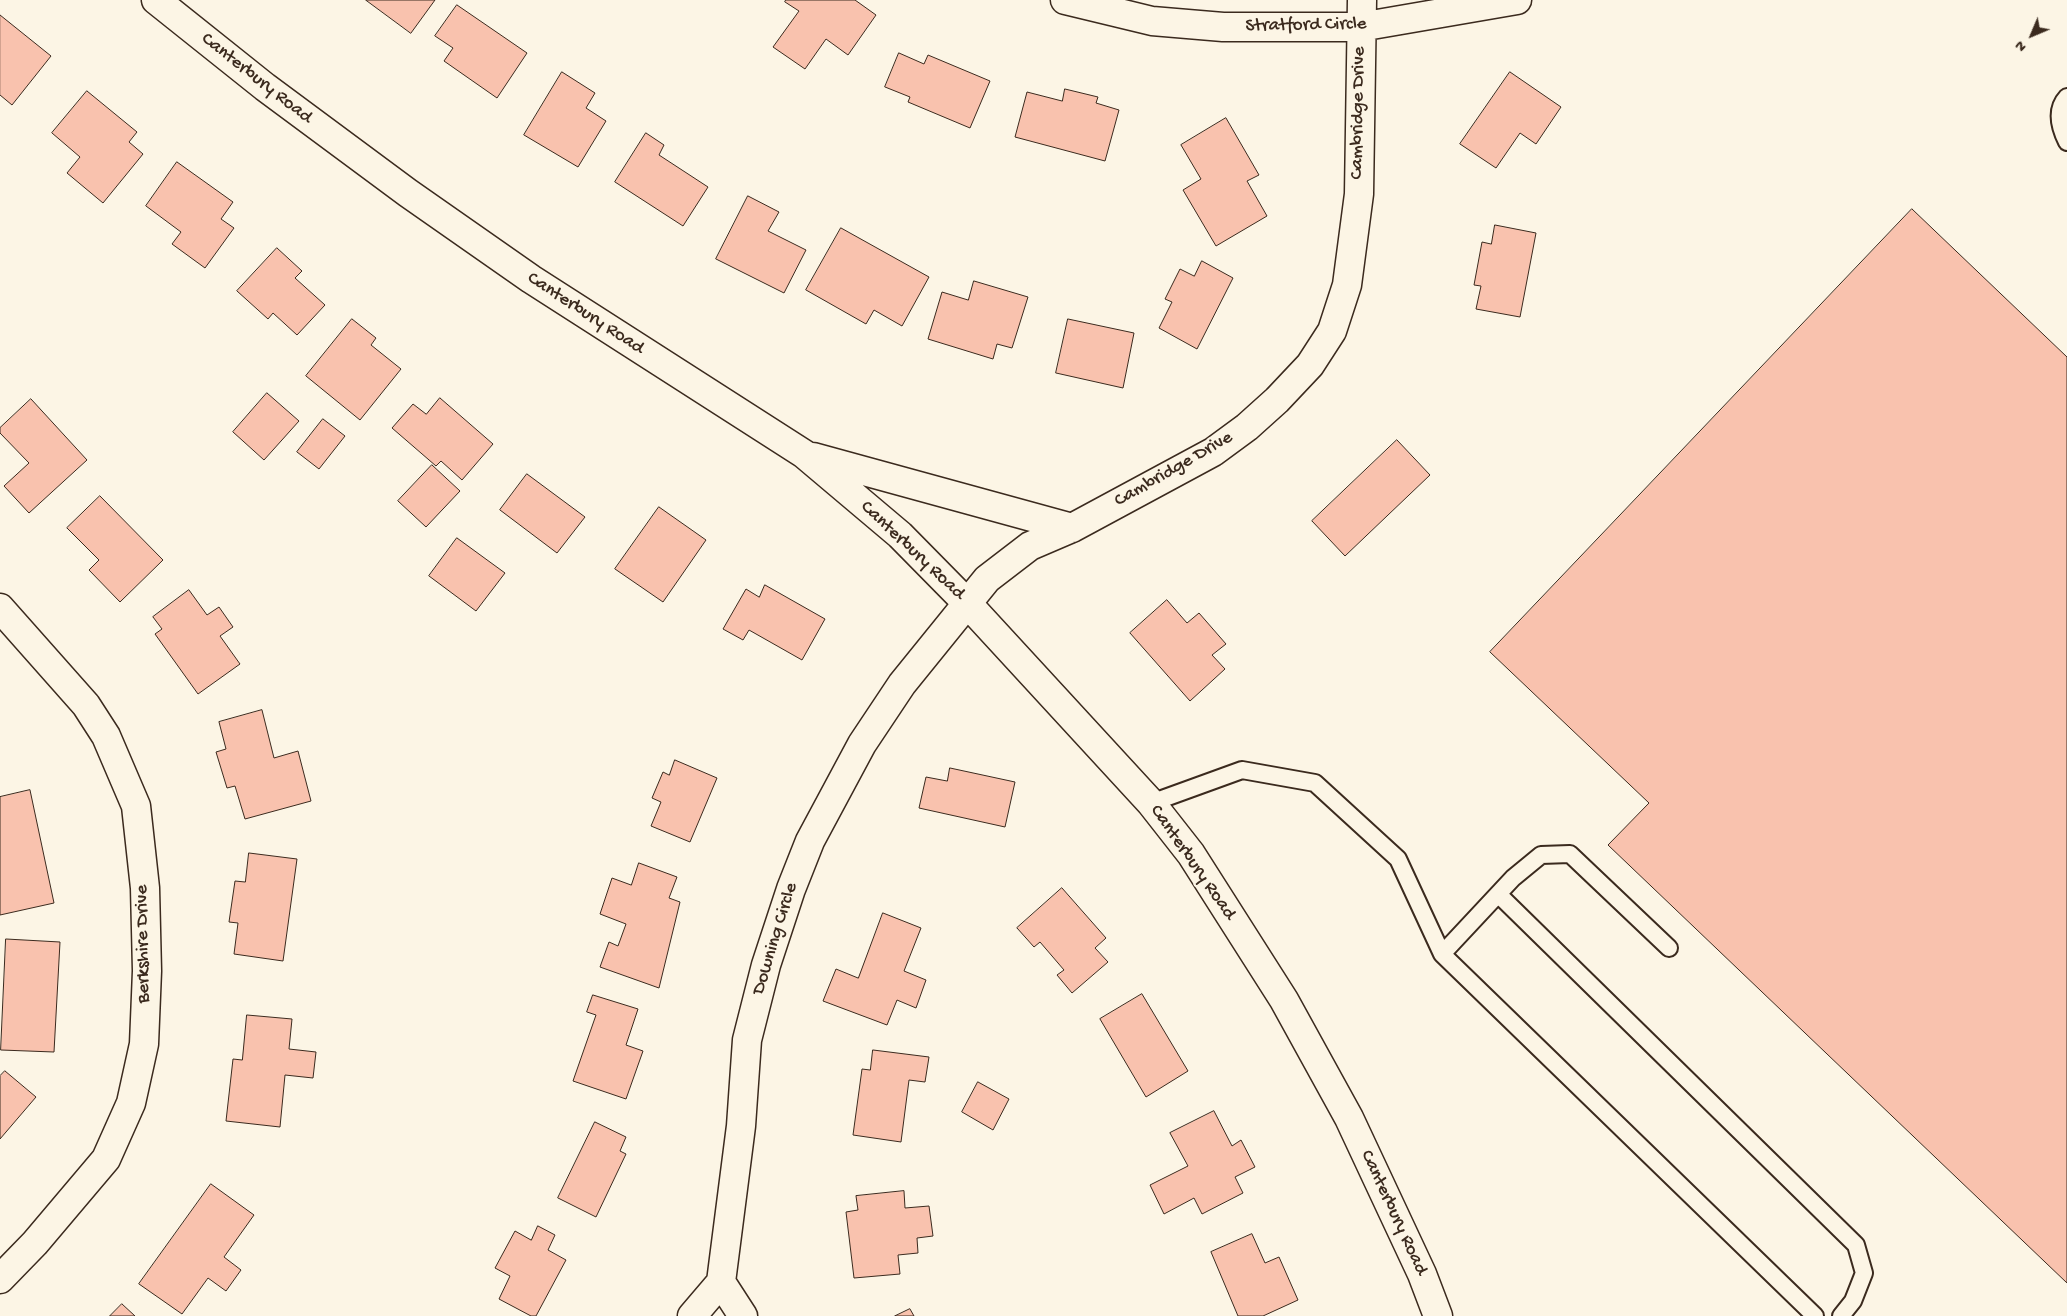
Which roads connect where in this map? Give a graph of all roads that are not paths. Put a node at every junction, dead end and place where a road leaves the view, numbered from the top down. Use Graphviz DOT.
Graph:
graph roads {
  1 [pos="156,0"];
  2 [pos="1065,0"];
  3 [pos="1362,0"];
  4 [pos="1517,0"];
  5 [pos="1360,27"];
  6 [pos="2067,97"];
  7 [pos="2067,142"];
  8 [pos="804,454"];
  9 [pos="1072,528"];
  10 [pos="966,603"];
  11 [pos="0,608"];
  12 [pos="1151,803"];
  13 [pos="1498,894"];
  14 [pos="1668,948"];
  15 [pos="1442,954"];
  16 [pos="0,1279"];
  17 [pos="721,1282"];
  18 [pos="692,1316"];
  19 [pos="743,1316"];
  20 [pos="1438,1316"];
  21 [pos="1815,1316"];
  22 [pos="1841,1316"];
  1 -- 8 [label="street, Canterbury Road"];
  2 -- 5 [label="street, Stratford Circle"];
  3 -- 5 [label="street, Cambridge Drive"];
  4 -- 5 [label="street, Stratford Circle"];
  5 -- 9 [label="street, Cambridge Drive"];
  6 -- 7 [label="lane"];
  8 -- 9 [label="street"];
  8 -- 10 [label="street, Canterbury Road"];
  9 -- 10 [label="street, Cambridge Drive"];
  10 -- 12 [label="street, Canterbury Road"];
  10 -- 17 [label="street, Downing Circle"];
  11 -- 16 [label="street, Berkshire Drive"];
  12 -- 15 [label="lane"];
  12 -- 20 [label="street, Canterbury Road"];
  13 -- 14 [label="lane"];
  13 -- 15 [label="lane"];
  13 -- 22 [label="lane"];
  15 -- 21 [label="lane"];
  17 -- 18 [label="street"];
  17 -- 19 [label="street"];
}
